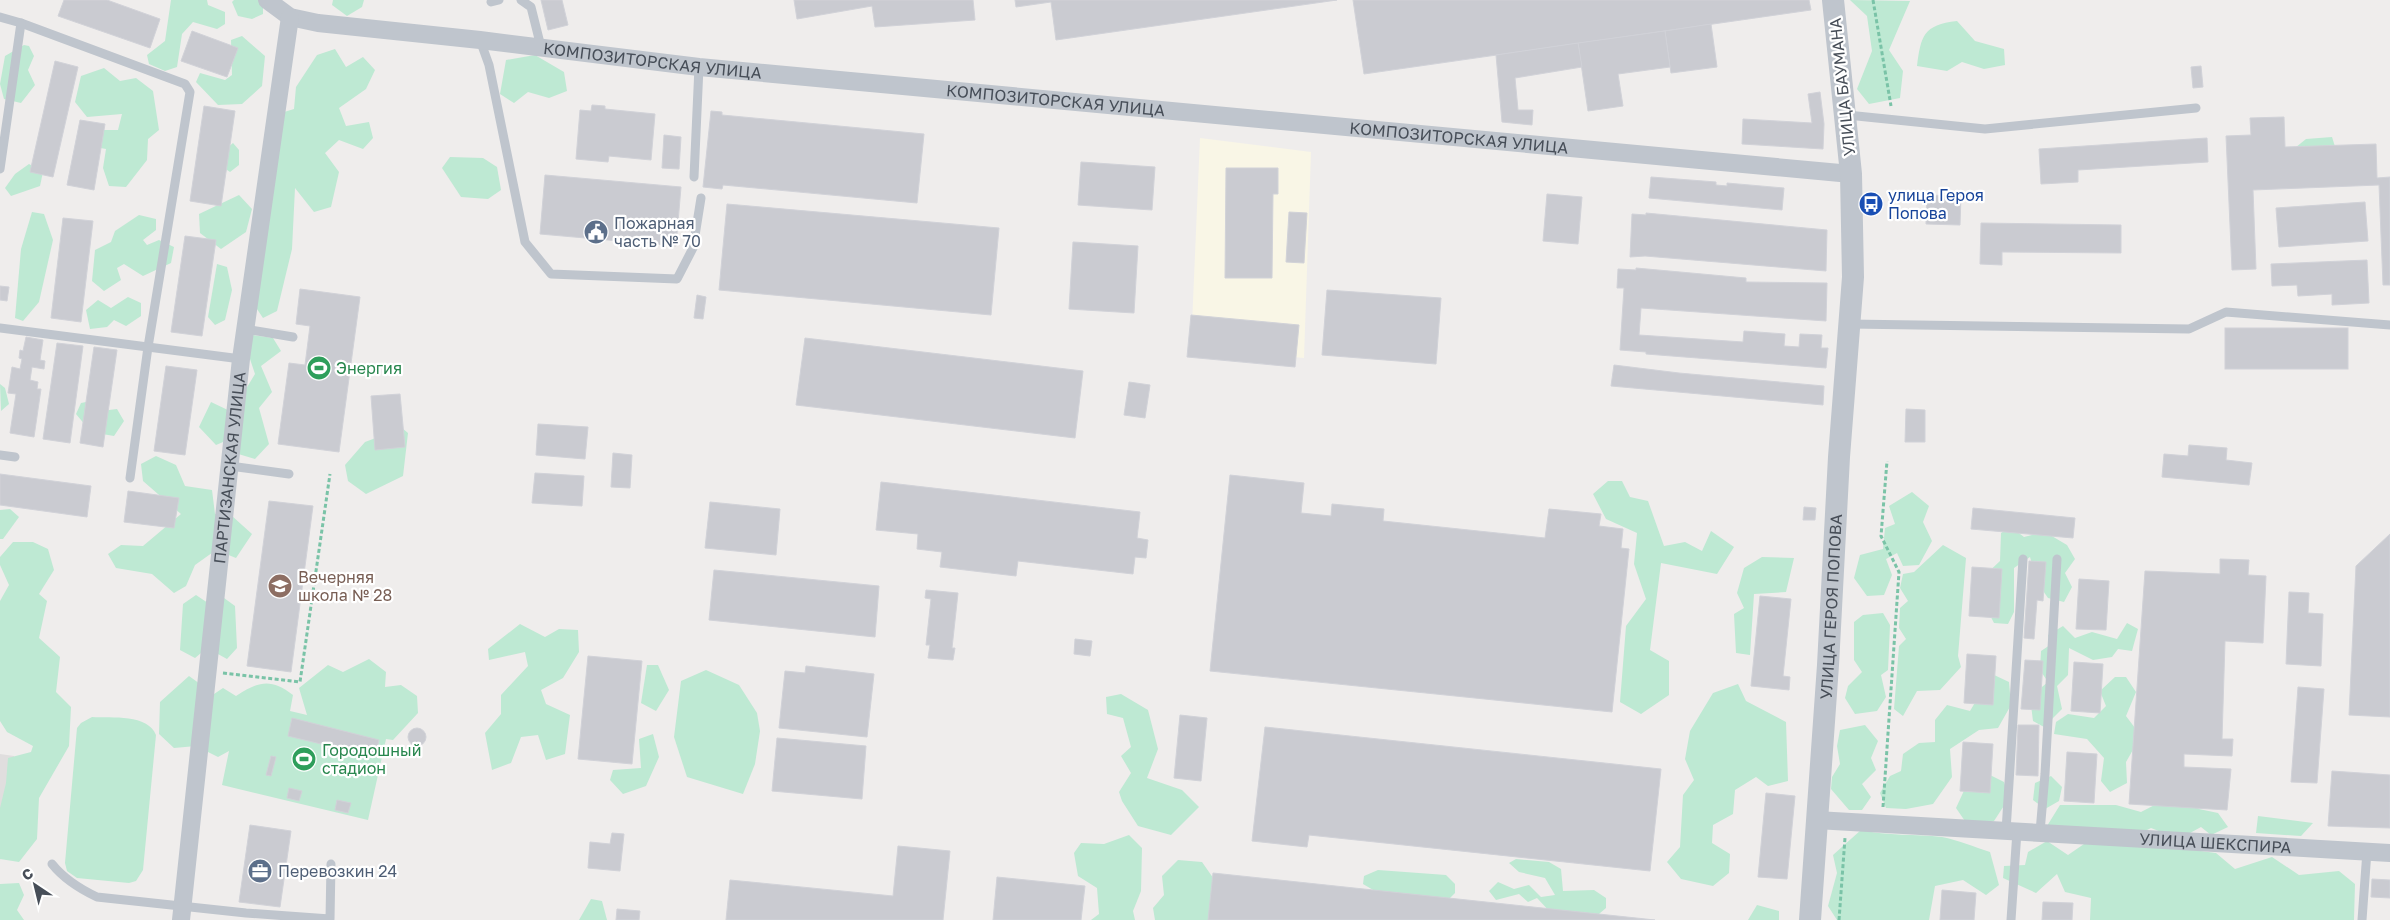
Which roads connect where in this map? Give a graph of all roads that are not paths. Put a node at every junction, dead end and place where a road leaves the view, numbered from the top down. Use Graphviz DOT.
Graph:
graph roads {
  1 [pos="267,0"];
  2 [pos="521,0"];
  3 [pos="1833,0"];
  4 [pos="0,17"];
  5 [pos="290,17"];
  6 [pos="21,23"];
  7 [pos="480,40"];
  8 [pos="541,47"];
  9 [pos="699,67"];
  10 [pos="2196,108"];
  11 [pos="1846,115"];
  12 [pos="0,169"];
  13 [pos="1851,174"];
  14 [pos="694,176"];
  15 [pos="701,198"];
  16 [pos="1850,324"];
  17 [pos="2390,325"];
  18 [pos="0,328"];
  19 [pos="245,329"];
  20 [pos="293,337"];
  21 [pos="148,347"];
  22 [pos="241,359"];
  23 [pos="0,455"];
  24 [pos="15,457"];
  25 [pos="230,466"];
  26 [pos="289,474"];
  27 [pos="130,478"];
  28 [pos="2058,559"];
  29 [pos="2023,560"];
  30 [pos="1816,820"];
  31 [pos="2011,831"];
  32 [pos="2040,832"];
  33 [pos="2367,851"];
  34 [pos="2390,853"];
  35 [pos="52,864"];
  36 [pos="331,864"];
  37 [pos="181,914"];
  38 [pos="1810,920"];
  39 [pos="2011,920"];
  40 [pos="2362,920"];
  1 -- 5 [label="street, КОМПОЗИТОРСКАЯ УЛИЦА"];
  2 -- 8 [label="lane"];
  3 -- 11 [label="street, УЛИЦА БАУМАНА"];
  4 -- 6 [label="lane"];
  5 -- 7 [label="street, КОМПОЗИТОРСКАЯ УЛИЦА"];
  5 -- 19 [label="street, ПАРТИЗАНСКАЯ УЛИЦА"];
  6 -- 12 [label="lane"];
  6 -- 21 [label="lane"];
  7 -- 8 [label="street, КОМПОЗИТОРСКАЯ УЛИЦА"];
  7 -- 15 [label="lane"];
  8 -- 9 [label="street, КОМПОЗИТОРСКАЯ УЛИЦА"];
  9 -- 13 [label="street, КОМПОЗИТОРСКАЯ УЛИЦА"];
  9 -- 14 [label="lane"];
  10 -- 11 [label="lane"];
  11 -- 13 [label="street, УЛИЦА БАУМАНА"];
  13 -- 16 [label="street, УЛИЦА ГЕРОЯ ПОПОВА"];
  16 -- 17 [label="lane"];
  16 -- 30 [label="street, УЛИЦА ГЕРОЯ ПОПОВА"];
  18 -- 21 [label="lane"];
  19 -- 20 [label="lane"];
  19 -- 22 [label="street, ПАРТИЗАНСКАЯ УЛИЦА"];
  21 -- 22 [label="lane"];
  21 -- 27 [label="lane"];
  22 -- 25 [label="street, ПАРТИЗАНСКАЯ УЛИЦА"];
  23 -- 24 [label="lane"];
  25 -- 26 [label="lane"];
  25 -- 37 [label="street, ПАРТИЗАНСКАЯ УЛИЦА"];
  28 -- 32 [label="lane"];
  29 -- 31 [label="lane"];
  30 -- 31 [label="street, УЛИЦА ШЕКСПИРА"];
  30 -- 38 [label="street, УЛИЦА ГЕРОЯ ПОПОВА"];
  31 -- 32 [label="street, УЛИЦА ШЕКСПИРА"];
  31 -- 39 [label="lane"];
  32 -- 33 [label="street, УЛИЦА ШЕКСПИРА"];
  33 -- 34 [label="street, УЛИЦА ШЕКСПИРА"];
  33 -- 40 [label="lane"];
  35 -- 37 [label="lane"];
  36 -- 37 [label="lane"];
}
